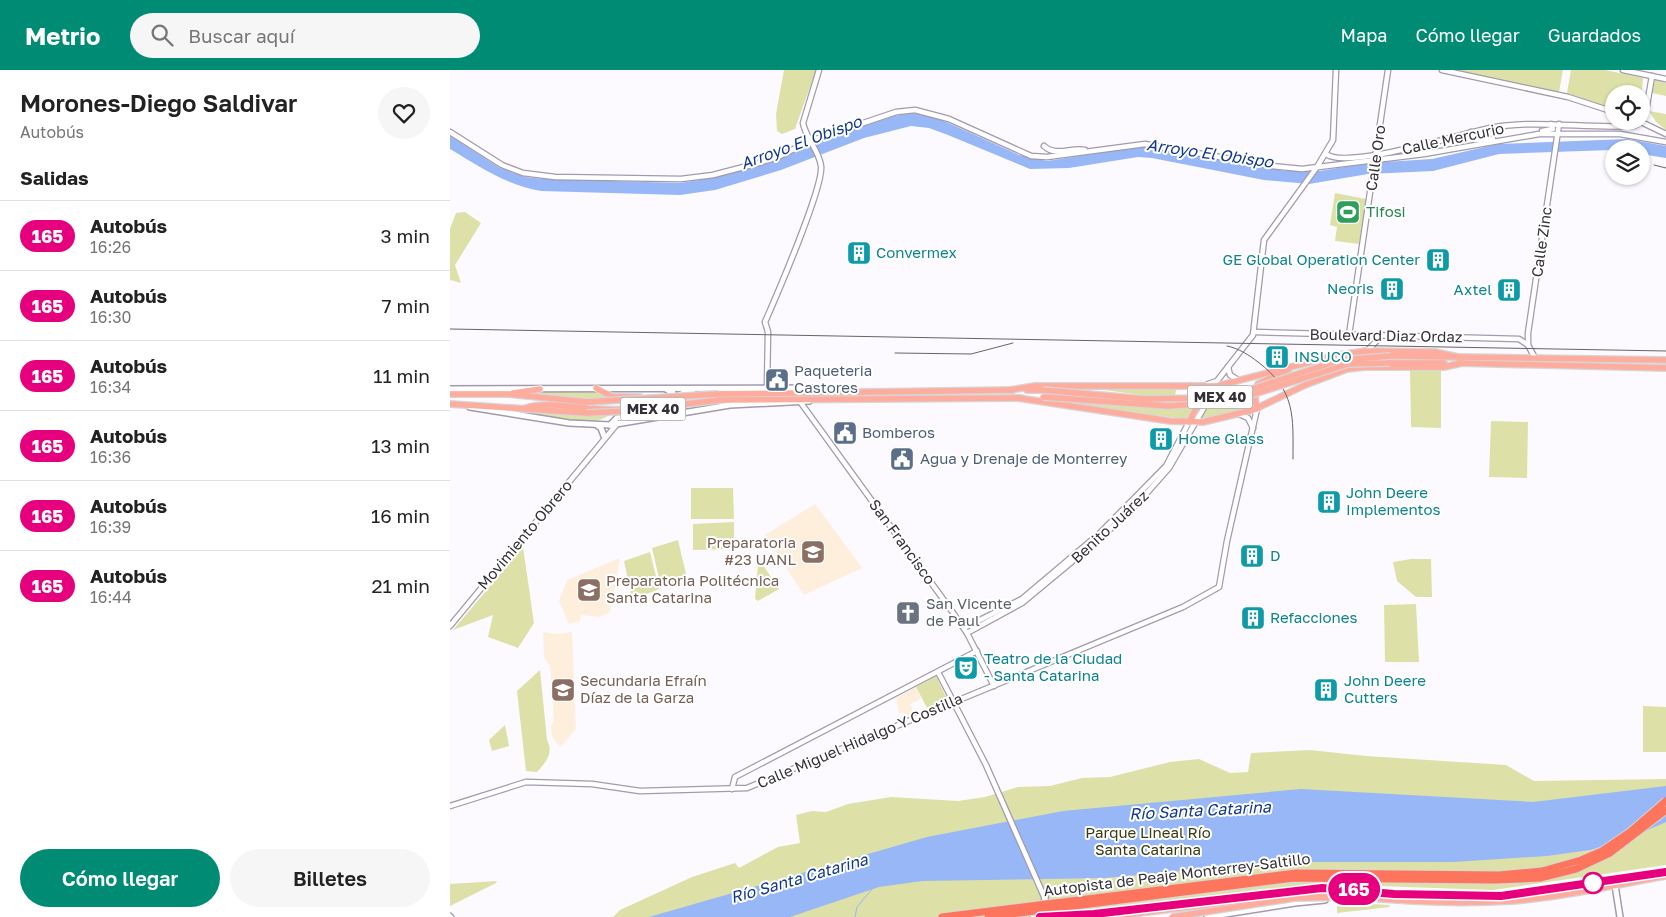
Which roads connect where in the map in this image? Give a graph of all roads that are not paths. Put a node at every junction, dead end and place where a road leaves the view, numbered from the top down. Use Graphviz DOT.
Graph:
graph roads {
  1 [pos="819,70"];
  2 [pos="1336,70"];
  3 [pos="1388,70"];
  4 [pos="1442,70"];
  5 [pos="1623,70"];
  6 [pos="1652,76"];
  7 [pos="1666,80"];
  8 [pos="1650,88"];
  9 [pos="1605,109"];
  10 [pos="1551,124"];
  11 [pos="1559,124"];
  12 [pos="1605,125"];
  13 [pos="1650,126"];
  14 [pos="450,132"];
  15 [pos="1471,132"];
  16 [pos="1539,134"];
  17 [pos="1666,134"];
  18 [pos="1557,135"];
  19 [pos="1497,140"];
  20 [pos="811,141"];
  21 [pos="1666,142"];
  22 [pos="1044,146"];
  23 [pos="1087,151"];
  24 [pos="1326,154"];
  25 [pos="1389,155"];
  26 [pos="1375,158"];
  27 [pos="1318,167"];
  28 [pos="1254,332"];
  29 [pos="1528,333"];
  30 [pos="1350,335"];
  31 [pos="1362,335"];
  32 [pos="1382,335"];
  33 [pos="1519,339"];
  34 [pos="1374,344"];
  35 [pos="1528,345"];
  36 [pos="1366,351"];
  37 [pos="1458,357"];
  38 [pos="1535,358"];
  39 [pos="1391,359"];
  40 [pos="1666,360"];
  41 [pos="1462,364"];
  42 [pos="1294,366"];
  43 [pos="1228,368"];
  44 [pos="1666,368"];
  45 [pos="1239,380"];
  46 [pos="1305,385"];
  47 [pos="1191,386"];
  48 [pos="1216,386"];
  49 [pos="1169,387"];
  50 [pos="596,388"];
  51 [pos="660,388"];
  52 [pos="701,388"];
  53 [pos="767,388"];
  54 [pos="450,389"];
  55 [pos="540,389"];
  56 [pos="1010,390"];
  57 [pos="851,391"];
  58 [pos="450,394"];
  59 [pos="504,394"];
  60 [pos="675,396"];
  61 [pos="718,397"];
  62 [pos="822,398"];
  63 [pos="1018,398"];
  64 [pos="801,403"];
  65 [pos="450,404"];
  66 [pos="460,404"];
  67 [pos="526,408"];
  68 [pos="706,409"];
  69 [pos="1257,409"];
  70 [pos="640,410"];
  71 [pos="1239,414"];
  72 [pos="672,415"];
  73 [pos="648,420"];
  74 [pos="1192,422"];
  75 [pos="617,424"];
  76 [pos="596,425"];
  77 [pos="610,425"];
  78 [pos="1253,431"];
  79 [pos="604,436"];
  80 [pos="600,445"];
  81 [pos="1154,482"];
  82 [pos="450,626"];
  83 [pos="965,630"];
  84 [pos="977,651"];
  85 [pos="938,672"];
  86 [pos="994,686"];
  87 [pos="953,702"];
  88 [pos="732,789"];
  89 [pos="1666,801"];
  90 [pos="450,806"];
  91 [pos="1666,810"];
  92 [pos="1666,872"];
  93 [pos="1666,876"];
  94 [pos="1614,885"];
  95 [pos="1360,895"];
  96 [pos="1371,895"];
  97 [pos="1045,899"];
  98 [pos="1173,904"];
  99 [pos="1154,906"];
  100 [pos="1139,908"];
  101 [pos="1120,911"];
  102 [pos="1076,915"];
  103 [pos="942,917"];
  104 [pos="988,917"];
  105 [pos="1034,917"];
  106 [pos="1040,917"];
  107 [pos="1053,917"];
  108 [pos="1108,917"];
  109 [pos="1128,917"];
  110 [pos="1139,917"];
  111 [pos="1157,917"];
  112 [pos="1173,917"];
  113 [pos="1207,917"];
  114 [pos="1620,917"];
  1 -- 20 [label="street"];
  2 -- 24 [label="street"];
  3 -- 26 [label="street, Calle Oro"];
  4 -- 9 [label="street"];
  5 -- 6 [label="street"];
  6 -- 7 [label="street"];
  6 -- 8 [label="street"];
  10 -- 11 [label="street, Calle Mercurio"];
  10 -- 15 [label="street, Calle Mercurio"];
  10 -- 16 [label="street"];
  11 -- 12 [label="street, Calle Mercurio"];
  11 -- 18 [label="street, Calle Zinc"];
  13 -- 17 [label="street"];
  14 -- 20 [label="street"];
  15 -- 19 [label="street"];
  15 -- 25 [label="street, Calle Mercurio"];
  16 -- 18 [label="street"];
  16 -- 19 [label="street"];
  18 -- 21 [label="street"];
  18 -- 29 [label="street, Calle Zinc"];
  19 -- 25 [label="street"];
  20 -- 23 [label="street"];
  20 -- 53 [label="street"];
  22 -- 23 [label="street"];
  23 -- 27 [label="street"];
  24 -- 26 [label="street, Calle Mercurio"];
  24 -- 27 [label="street"];
  25 -- 26 [label="street, Calle Mercurio"];
  26 -- 27 [label="street"];
  26 -- 30 [label="street, Calle Oro"];
  27 -- 28 [label="street"];
  28 -- 30 [label="street, Boulevard Diaz Ordaz"];
  28 -- 43 [label="street"];
  29 -- 33 [label="street"];
  29 -- 35 [label="street, Calle Zinc"];
  30 -- 31 [label="street, Boulevard Diaz Ordaz"];
  31 -- 32 [label="street, Boulevard Diaz Ordaz"];
  31 -- 34 [label="street"];
  32 -- 33 [label="street, Boulevard Diaz Ordaz"];
  32 -- 34 [label="street"];
  33 -- 35 [label="street"];
  34 -- 36 [label="street"];
  35 -- 38 [label="street, Calle Zinc"];
  36 -- 37 [label="main road"];
  36 -- 42 [label="main road"];
  37 -- 38 [label="main road, MEX 40"];
  37 -- 39 [label="main road, MEX 40"];
  38 -- 40 [label="main road, MEX 40"];
  39 -- 41 [label="main road, MEX 40"];
  39 -- 56 [label="main road, MEX 40, bridge"];
  39 -- 63 [label="main road, MEX 40, bridge"];
  41 -- 44 [label="main road, MEX 40"];
  41 -- 46 [label="main road"];
  42 -- 45 [label="main road"];
  42 -- 46 [label="main road"];
  42 -- 69 [label="main road"];
  43 -- 45 [label="street"];
  43 -- 48 [label="street, Benito Juárez"];
  43 -- 49 [label="street"];
  45 -- 48 [label="main road"];
  46 -- 69 [label="main road"];
  47 -- 48 [label="main road"];
  47 -- 49 [label="main road"];
  47 -- 74 [label="main road"];
  48 -- 74 [label="street, Benito Juárez"];
  49 -- 56 [label="main road"];
  50 -- 51 [label="main road"];
  50 -- 55 [label="main road"];
  50 -- 70 [label="main road"];
  51 -- 52 [label="main road"];
  51 -- 60 [label="main road"];
  52 -- 53 [label="main road"];
  52 -- 60 [label="main road"];
  52 -- 68 [label="main road"];
  53 -- 57 [label="main road"];
  54 -- 55 [label="main road"];
  55 -- 59 [label="main road"];
  56 -- 57 [label="main road, MEX 40"];
  57 -- 61 [label="main road, MEX 40"];
  58 -- 59 [label="main road, MEX 40"];
  59 -- 61 [label="main road, MEX 40, bridge"];
  60 -- 70 [label="main road"];
  60 -- 72 [label="main road"];
  61 -- 62 [label="main road, MEX 40"];
  61 -- 67 [label="main road, MEX 40, bridge"];
  62 -- 63 [label="main road, MEX 40"];
  62 -- 64 [label="main road"];
  63 -- 74 [label="main road"];
  64 -- 68 [label="main road"];
  64 -- 83 [label="street, San Francisco"];
  65 -- 66 [label="main road, MEX 40"];
  66 -- 67 [label="main road, MEX 40"];
  66 -- 76 [label="main road"];
  67 -- 70 [label="main road"];
  68 -- 72 [label="main road"];
  69 -- 71 [label="main road"];
  69 -- 78 [label="street, Calle Miguel Hidalgo Y Costilla"];
  70 -- 73 [label="main road"];
  70 -- 77 [label="main road"];
  71 -- 74 [label="main road"];
  71 -- 78 [label="street"];
  72 -- 73 [label="main road"];
  73 -- 75 [label="main road"];
  74 -- 81 [label="street, Benito Juárez"];
  75 -- 77 [label="main road"];
  75 -- 80 [label="street, Movimiento Obrero"];
  76 -- 77 [label="main road"];
  76 -- 79 [label="main road"];
  77 -- 79 [label="street, Movimiento Obrero"];
  78 -- 86 [label="street, Calle Miguel Hidalgo Y Costilla"];
  79 -- 80 [label="street, Movimiento Obrero"];
  80 -- 82 [label="street, Movimiento Obrero"];
  81 -- 83 [label="street, Benito Juárez"];
  81 -- 83 [label="street, Benito Juárez"];
  83 -- 84 [label="street, San Francisco"];
  84 -- 85 [label="street"];
  84 -- 86 [label="street, San Francisco"];
  85 -- 87 [label="street"];
  85 -- 88 [label="street"];
  86 -- 87 [label="street, Calle Miguel Hidalgo Y Costilla"];
  87 -- 88 [label="street, Calle Miguel Hidalgo Y Costilla"];
  87 -- 97 [label="street"];
  88 -- 90 [label="street, Calle Miguel Hidalgo Y Costilla"];
  89 -- 103 [label="highway, Autopista de Peaje Monterrey-Saltillo, bridge"];
  91 -- 104 [label="highway, Autopista de Peaje Monterrey-Saltillo, bridge"];
  92 -- 96 [label="main road"];
  93 -- 94 [label="main road"];
  94 -- 96 [label="main road"];
  94 -- 114 [label="main road"];
  95 -- 96 [label="main road"];
  95 -- 108 [label="main road, bridge"];
  95 -- 112 [label="main road, bridge"];
  96 -- 98 [label="main road"];
  96 -- 113 [label="main road"];
  97 -- 102 [label="main road"];
  97 -- 105 [label="main road"];
  97 -- 107 [label="street"];
  98 -- 99 [label="main road"];
  98 -- 112 [label="main road"];
  99 -- 100 [label="main road"];
  99 -- 111 [label="main road"];
  100 -- 101 [label="main road"];
  100 -- 110 [label="main road"];
  101 -- 102 [label="main road"];
  101 -- 109 [label="main road"];
  102 -- 107 [label="main road"];
  106 -- 107 [label="main road"];
}
